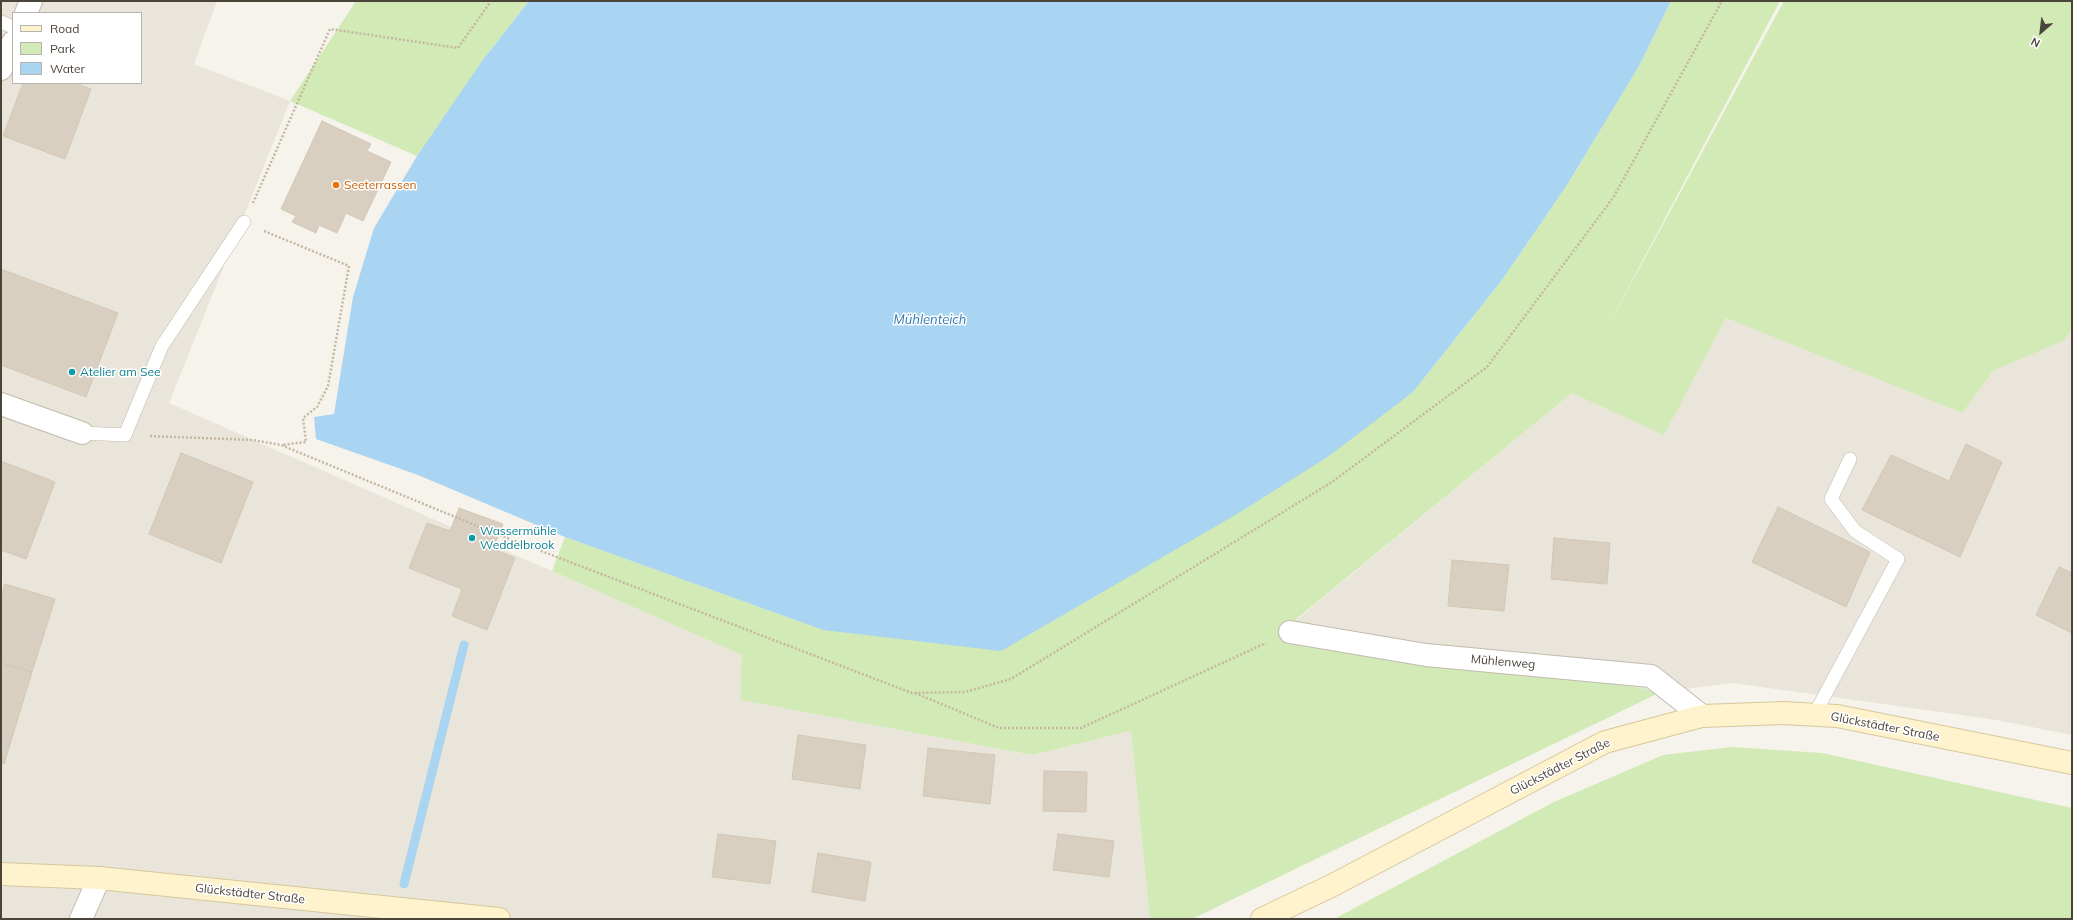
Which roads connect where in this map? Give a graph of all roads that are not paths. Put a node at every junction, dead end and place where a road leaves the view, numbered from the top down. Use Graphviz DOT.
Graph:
graph roads {
  1 [pos="31,1"];
  2 [pos="26,12"];
  3 [pos="1,22"];
  4 [pos="12,27"];
  5 [pos="12,44"];
  6 [pos="1,70"];
  7 [pos="244,222"];
  8 [pos="1,404"];
  9 [pos="82,433"];
  10 [pos="1850,459"];
  11 [pos="1290,632"];
  12 [pos="1814,715"];
  13 [pos="1702,716"];
  14 [pos="2072,763"];
  15 [pos="1,874"];
  16 [pos="99,878"];
  17 [pos="81,919"];
  18 [pos="499,919"];
  19 [pos="1262,919"];
  1 -- 2 [label="street"];
  3 -- 4 [label="lane"];
  5 -- 6 [label="street"];
  7 -- 9 [label="lane"];
  8 -- 9 [label="street"];
  10 -- 12 [label="lane"];
  11 -- 13 [label="street, Mühlenweg"];
  12 -- 13 [label="street, Glückstädter Straße"];
  12 -- 14 [label="street, Glückstädter Straße"];
  13 -- 19 [label="street, Glückstädter Straße"];
  15 -- 16 [label="street, Glückstädter Straße"];
  16 -- 17 [label="street"];
  16 -- 18 [label="street, Glückstädter Straße"];
}
